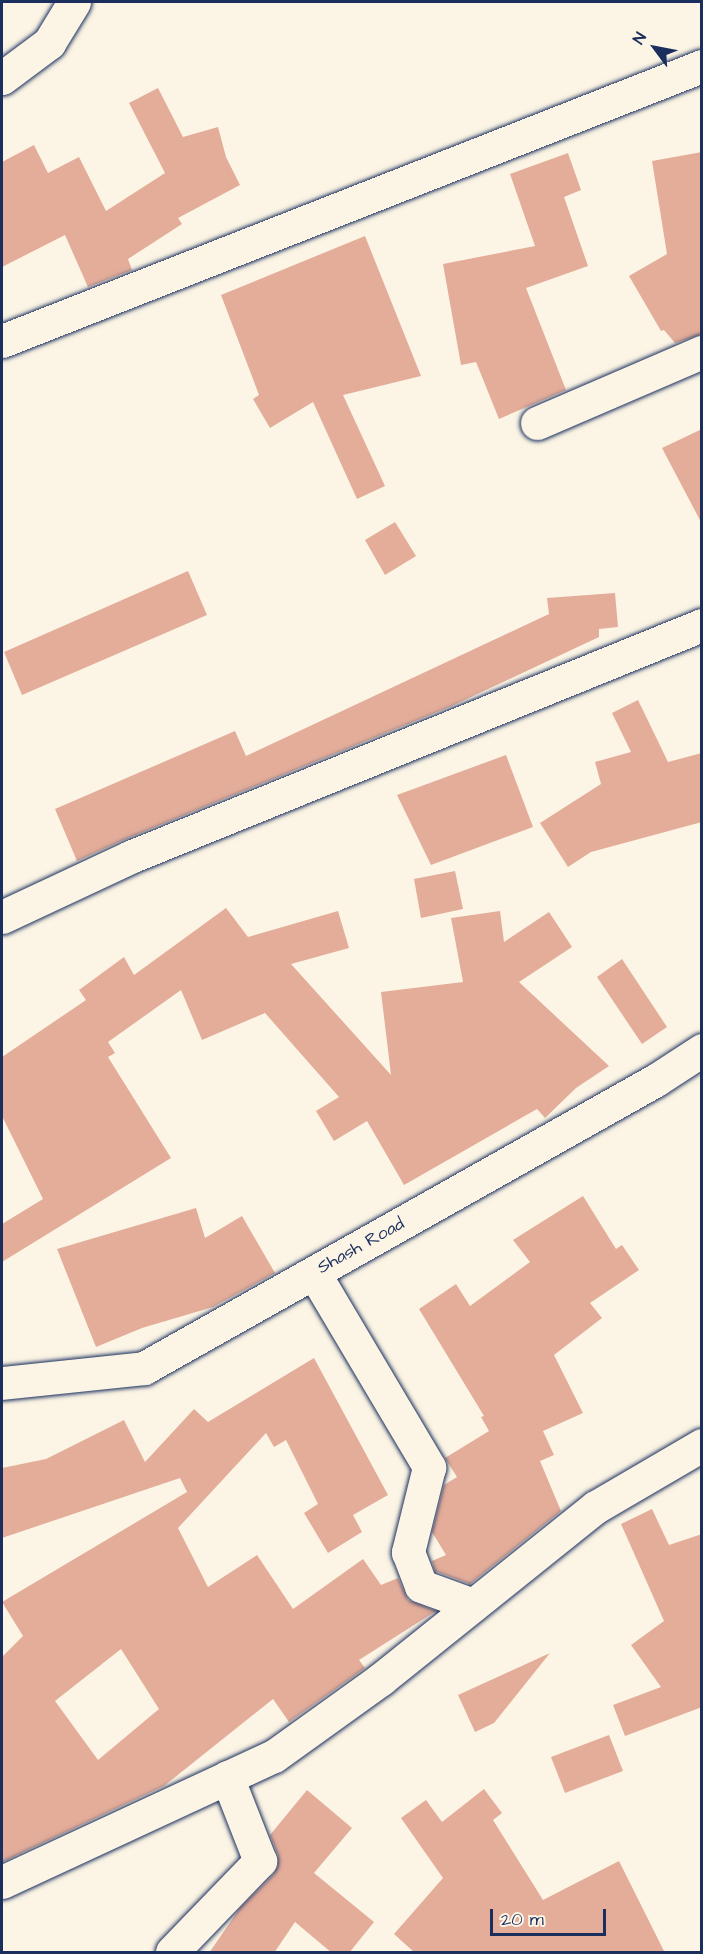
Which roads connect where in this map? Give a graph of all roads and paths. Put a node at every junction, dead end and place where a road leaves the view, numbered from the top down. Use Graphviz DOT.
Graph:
graph roads {
  1 [pos="74,2"];
  2 [pos="702,66"];
  3 [pos="2,78"];
  4 [pos="2,341"];
  5 [pos="702,352"];
  6 [pos="537,423"];
  7 [pos="702,625"];
  8 [pos="2,917"];
  9 [pos="702,1050"];
  10 [pos="314,1273"];
  11 [pos="2,1383"];
  12 [pos="702,1445"];
  13 [pos="473,1605"];
  14 [pos="228,1778"];
  15 [pos="2,1882"];
  16 [pos="172,1953"];
  1 -- 3 [label="street"];
  2 -- 4 [label="street"];
  5 -- 6 [label="street"];
  7 -- 8 [label="street"];
  9 -- 10 [label="street, Shash Road"];
  10 -- 11 [label="street, Shash Road"];
  10 -- 13 [label="street"];
  12 -- 13 [label="street"];
  13 -- 14 [label="street"];
  14 -- 15 [label="street"];
  14 -- 16 [label="street"];
}
